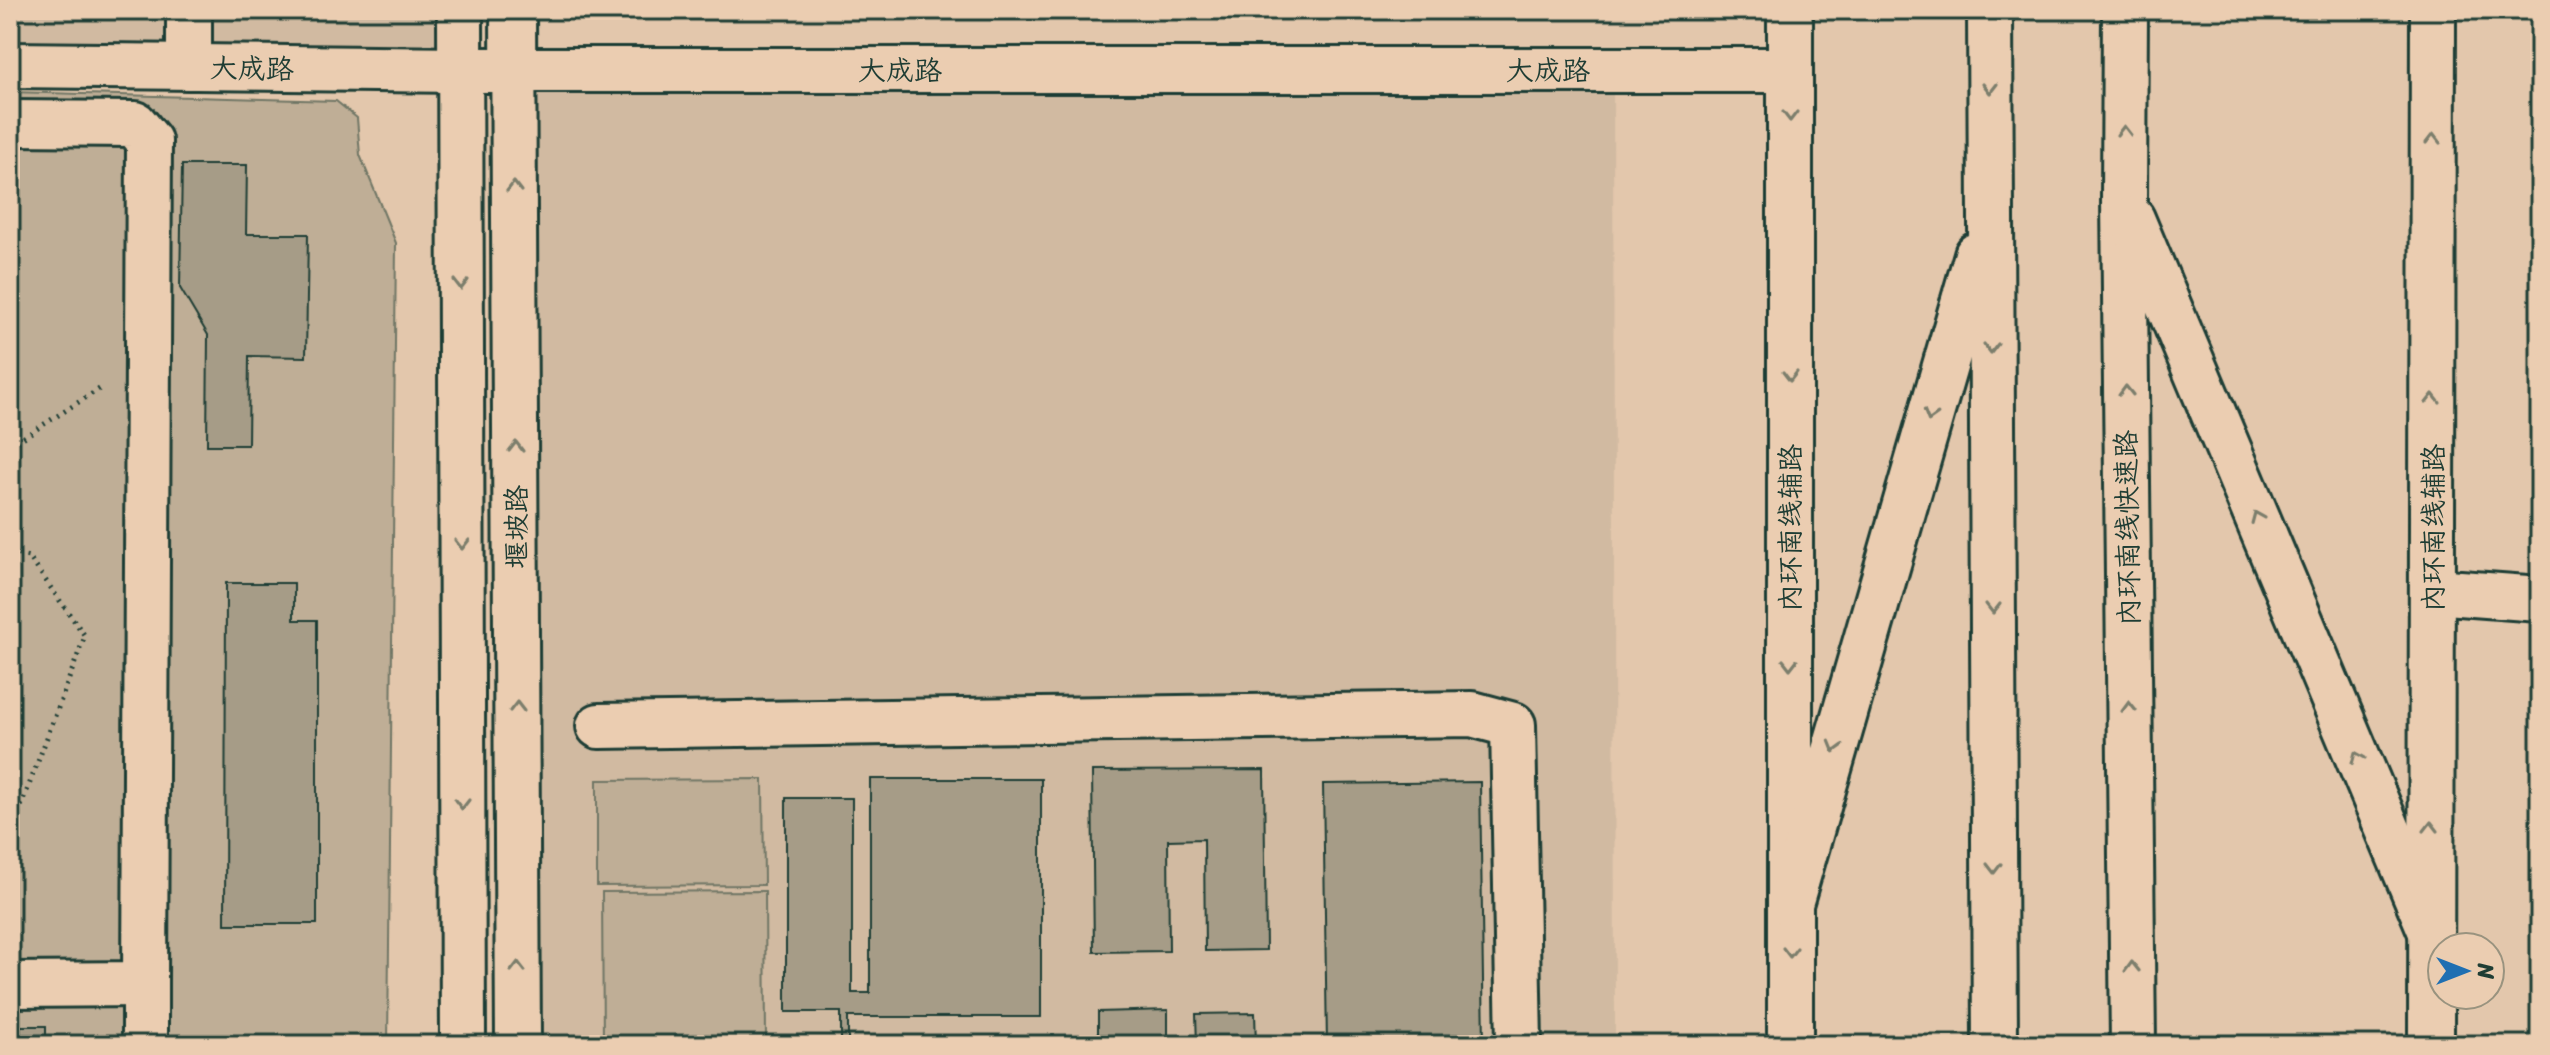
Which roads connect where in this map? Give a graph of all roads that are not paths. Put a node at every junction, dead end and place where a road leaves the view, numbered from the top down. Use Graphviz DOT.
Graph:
graph roads {
  1 [pos="189,10"];
  2 [pos="460,10"];
  3 [pos="513,10"];
  4 [pos="1790,10"];
  5 [pos="1990,10"];
  6 [pos="2125,10"];
  7 [pos="2433,10"];
  8 [pos="10,65"];
  9 [pos="189,67"];
  10 [pos="461,70"];
  11 [pos="514,70"];
  12 [pos="1790,70"];
  13 [pos="10,123"];
  14 [pos="2124,199"];
  15 [pos="1991,207"];
  16 [pos="2433,591"];
  17 [pos="2540,599"];
  18 [pos="599,726"];
  19 [pos="1790,904"];
  20 [pos="2431,931"];
  21 [pos="2431,931"];
  22 [pos="145,984"];
  23 [pos="10,985"];
  24 [pos="2431,1011"];
  25 [pos="145,1045"];
  26 [pos="463,1045"];
  27 [pos="518,1045"];
  28 [pos="1519,1045"];
  29 [pos="1790,1045"];
  30 [pos="1995,1045"];
  31 [pos="2133,1045"];
  32 [pos="2431,1045"];
  1 -- 9 [label="main road"];
  2 -- 10 [label="main road, 堰坡路"];
  3 -- 11 [label="main road, 堰坡路"];
  4 -- 12 [label="main road, 内环南线辅路"];
  5 -- 15 [label="main road, one-way"];
  14 -- 6 [label="main road, 内环南线快速路, one-way"];
  16 -- 7 [label="main road, 内环南线辅路, one-way"];
  8 -- 9 [label="main road, 大成路"];
  9 -- 10 [label="main road, 大成路"];
  10 -- 11 [label="main road, 大成路"];
  10 -- 26 [label="main road, 堰坡路, one-way"];
  11 -- 12 [label="main road, 大成路"];
  27 -- 11 [label="main road, 堰坡路, one-way"];
  12 -- 19 [label="main road, 内环南线辅路, one-way"];
  13 -- 22 [label="main road"];
  20 -- 14 [label="main road, one-way"];
  31 -- 14 [label="main road, 内环南线快速路, one-way"];
  15 -- 19 [label="main road, one-way"];
  15 -- 30 [label="main road, one-way"];
  16 -- 17 [label="main road"];
  21 -- 16 [label="main road, 内环南线辅路, one-way"];
  18 -- 28 [label="main road"];
  19 -- 29 [label="main road, 内环南线辅路, one-way"];
  22 -- 23 [label="main road"];
  22 -- 25 [label="main road"];
  24 -- 32 [label="main road, 内环南线辅路"];
}
